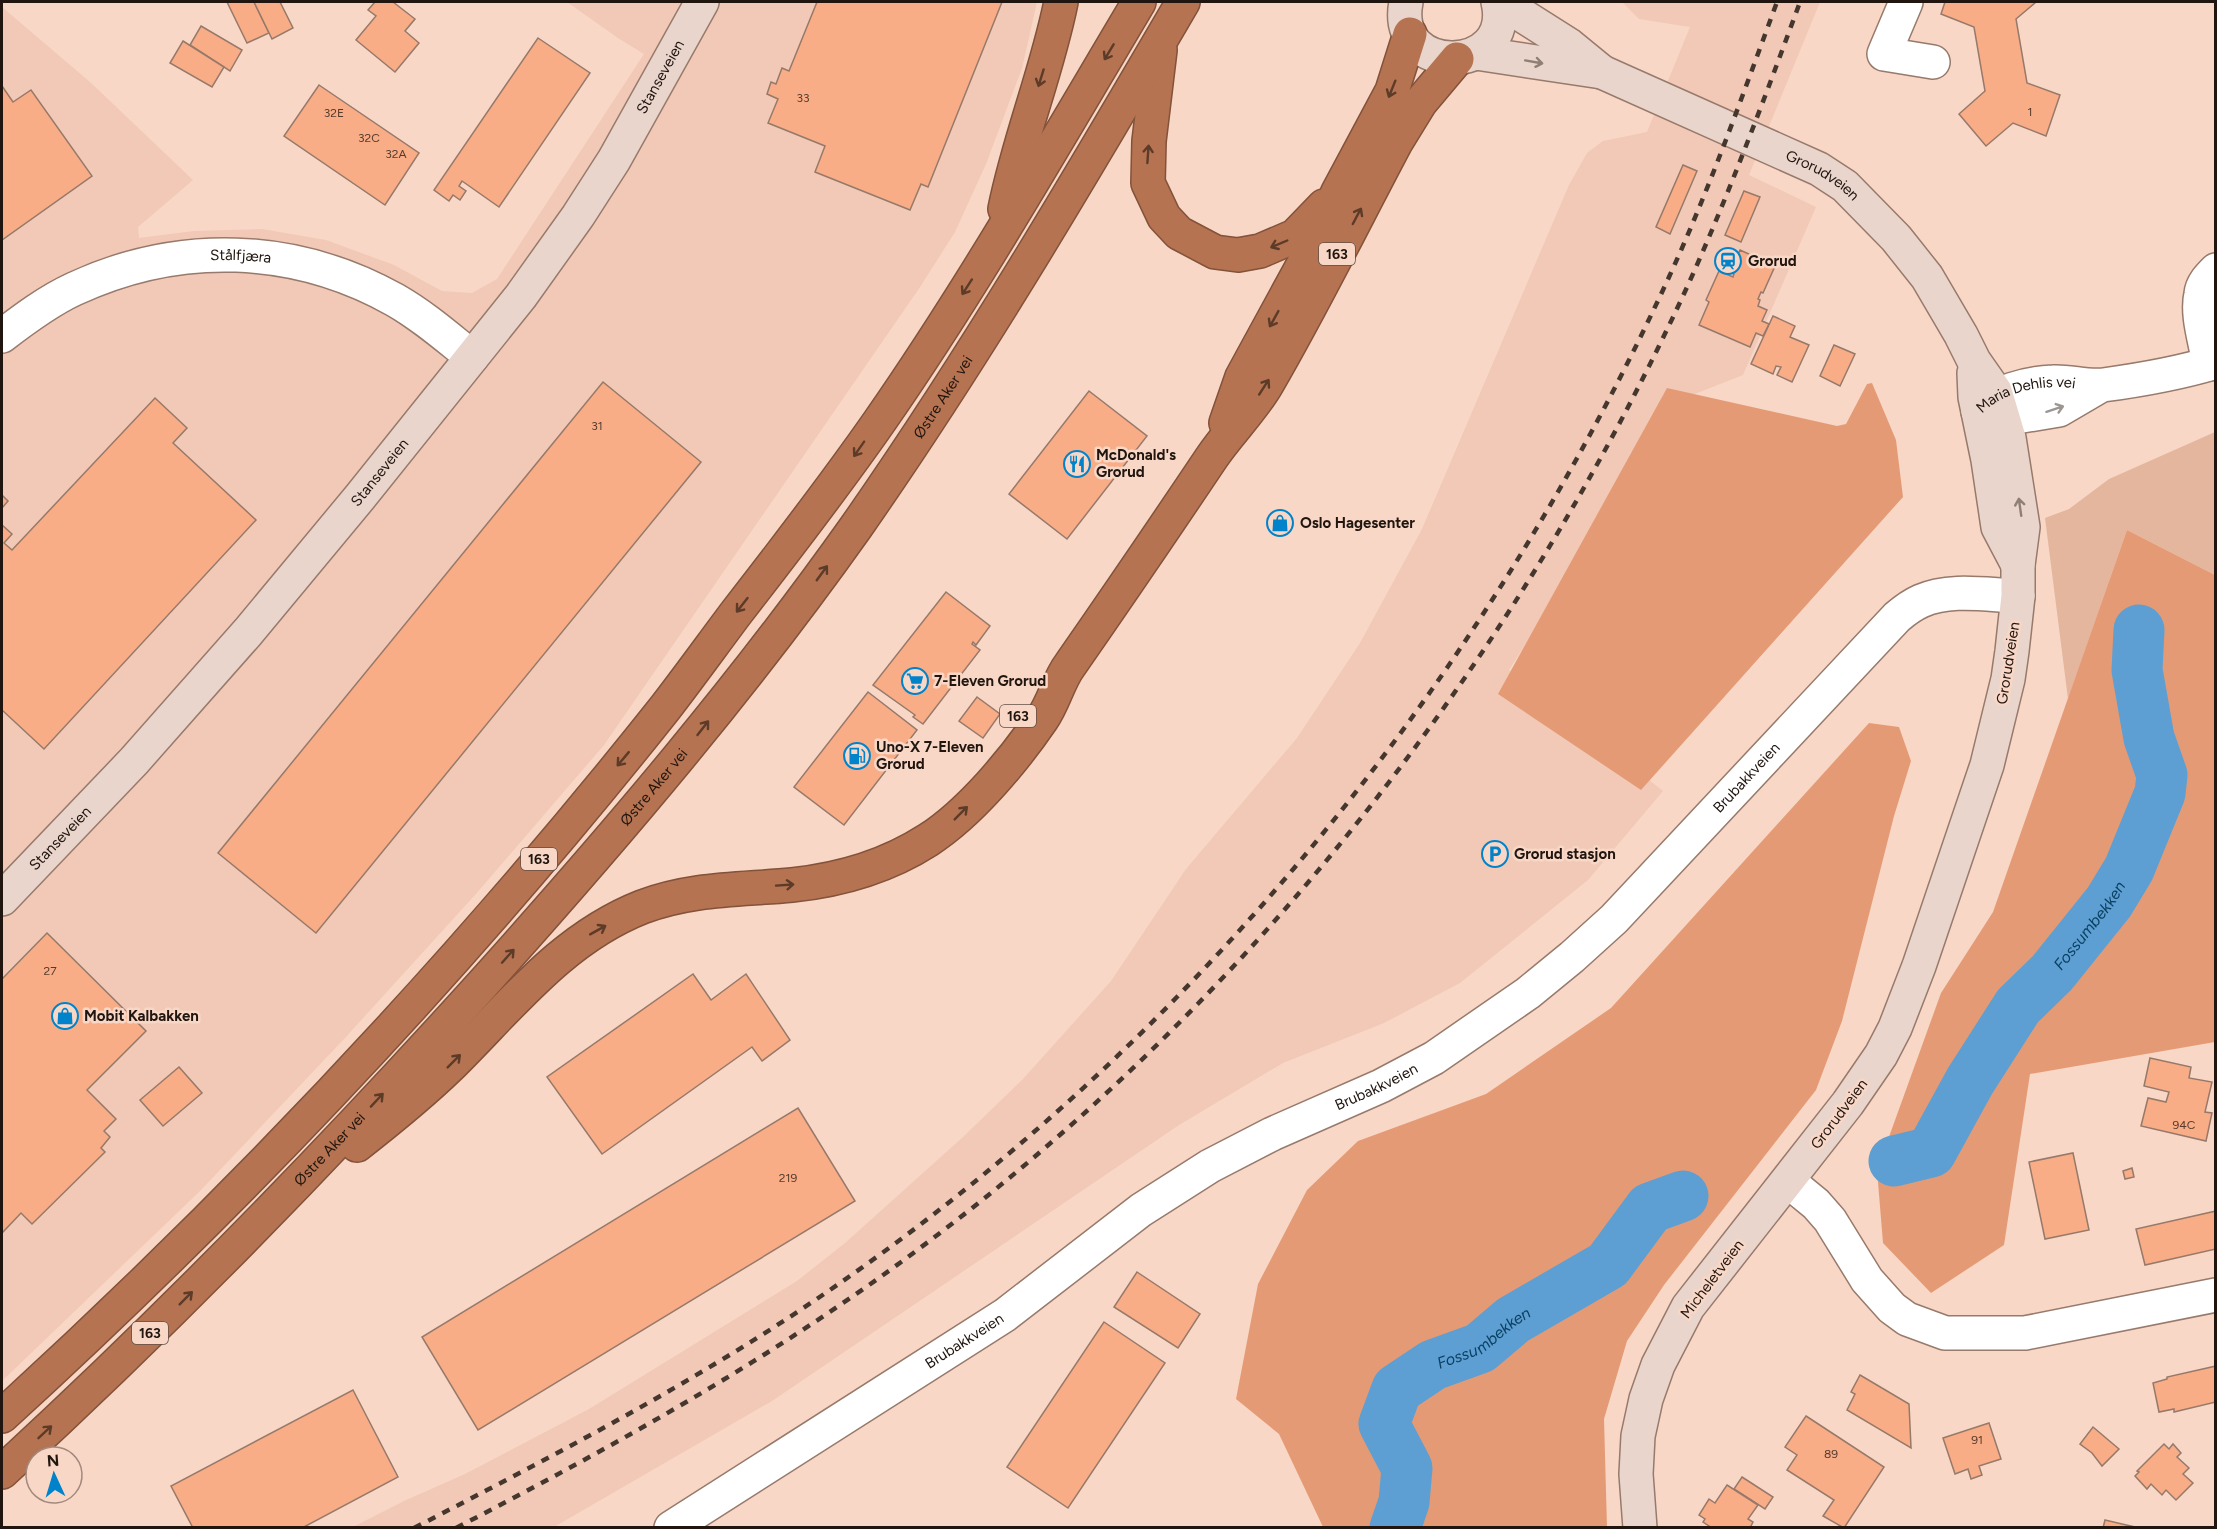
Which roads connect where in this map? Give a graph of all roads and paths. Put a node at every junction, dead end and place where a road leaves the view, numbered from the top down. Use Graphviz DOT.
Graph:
graph roads {
  1 [pos="702,2"];
  2 [pos="1060,2"];
  3 [pos="1139,2"];
  4 [pos="1183,2"];
  5 [pos="1406,2"];
  6 [pos="1498,2"];
  7 [pos="1506,2"];
  8 [pos="1906,2"];
  9 [pos="1410,34"];
  10 [pos="1162,38"];
  11 [pos="1467,56"];
  12 [pos="1933,62"];
  13 [pos="1602,72"];
  14 [pos="1338,192"];
  15 [pos="999,238"];
  16 [pos="2216,270"];
  17 [pos="2,336"];
  18 [pos="472,357"];
  19 [pos="2212,363"];
  20 [pos="1993,408"];
  21 [pos="1217,451"];
  22 [pos="2018,580"];
  23 [pos="2,899"];
  24 [pos="1788,1181"];
  25 [pos="294,1189"];
  26 [pos="2216,1294"];
  27 [pos="2,1416"];
  28 [pos="2,1472"];
  29 [pos="671,1527"];
  30 [pos="1640,1527"];
  1 -- 18 [label="main road, Stanseveien"];
  2 -- 15 [label="highway, 163, one-way"];
  3 -- 15 [label="highway, 163, one-way"];
  4 -- 10 [label="highway, Østre Aker vei / 163"];
  5 -- 9 [label="main road"];
  6 -- 11 [label="main road"];
  7 -- 13 [label="main road, Grorudveien"];
  8 -- 12 [label="street"];
  9 -- 11 [label="main road, Grorudveien"];
  9 -- 14 [label="highway, 163, one-way"];
  14 -- 10 [label="highway, 163, one-way"];
  25 -- 10 [label="highway, Østre Aker vei / 163, one-way"];
  11 -- 13 [label="main road, Grorudveien, one-way"];
  21 -- 11 [label="highway, 163, one-way"];
  13 -- 20 [label="main road, Grorudveien"];
  14 -- 21 [label="highway, 163, one-way"];
  15 -- 27 [label="highway, 163, one-way"];
  16 -- 19 [label="street"];
  17 -- 18 [label="street, Stålfjæra"];
  18 -- 23 [label="main road, Stanseveien"];
  19 -- 20 [label="street, Maria Dehlis vei"];
  20 -- 22 [label="main road, Grorudveien"];
  25 -- 21 [label="highway, 163, one-way"];
  22 -- 24 [label="main road, Grorudveien"];
  22 -- 29 [label="street, Brubakkveien"];
  24 -- 26 [label="street"];
  24 -- 30 [label="main road, Micheletveien"];
  28 -- 25 [label="highway, Østre Aker vei / 163, one-way"];
}
